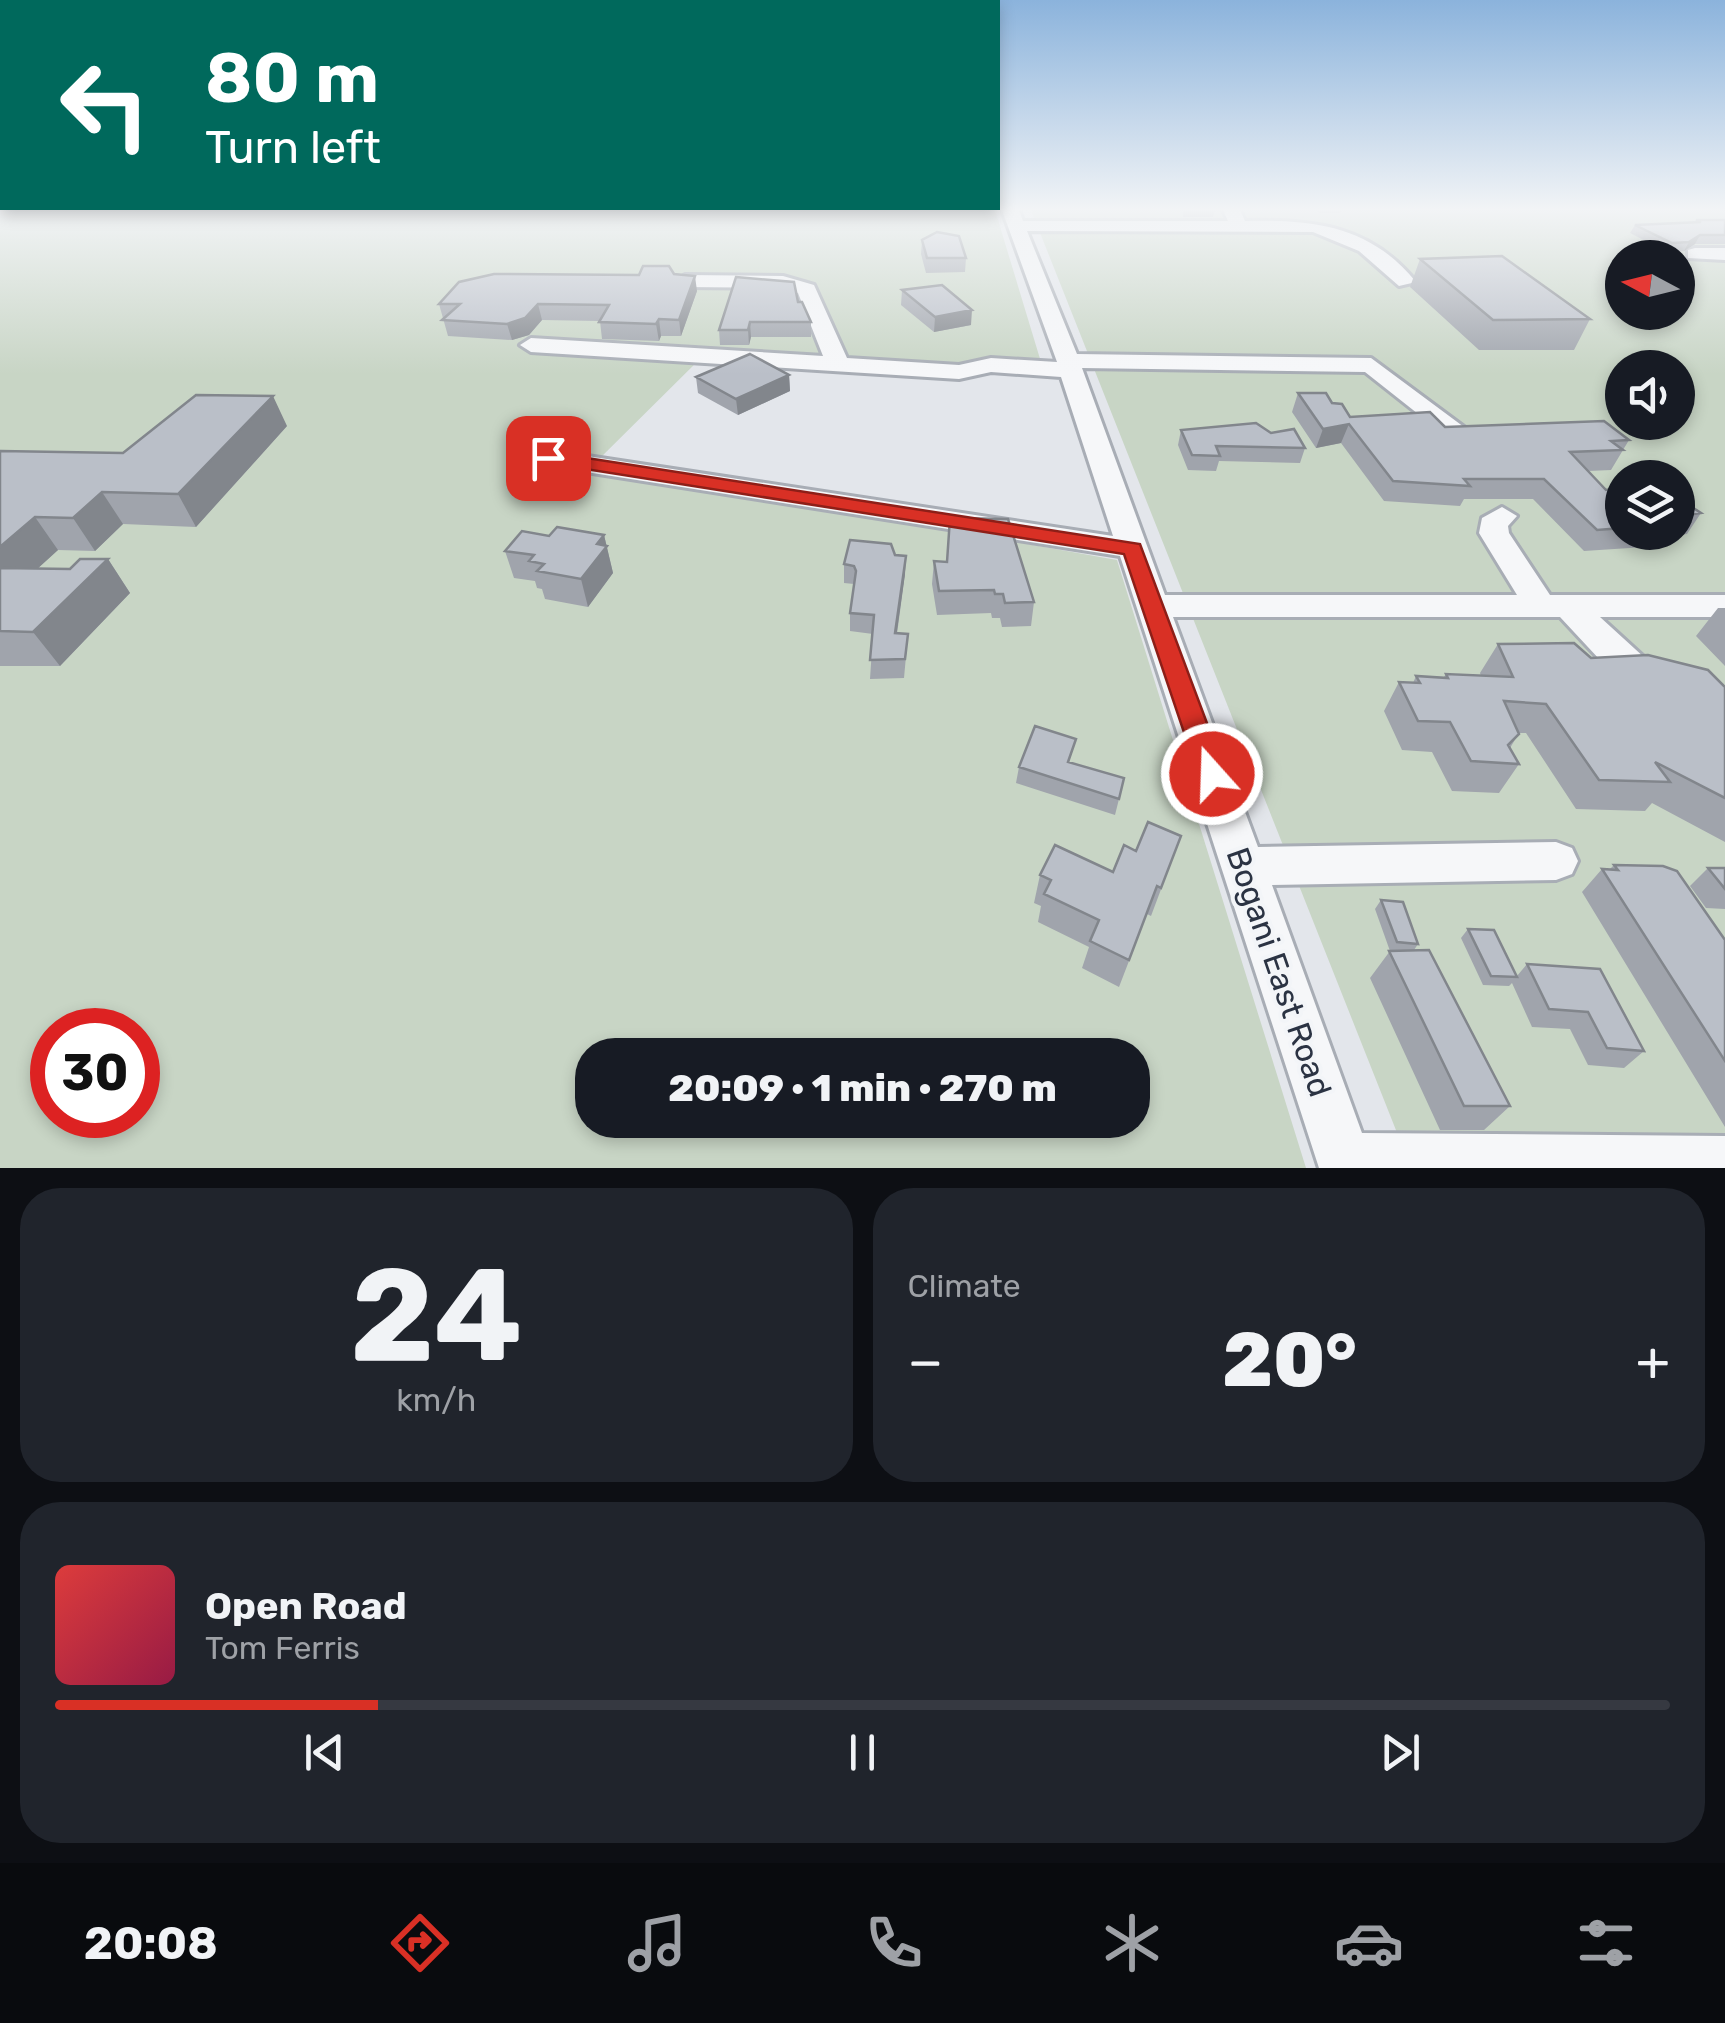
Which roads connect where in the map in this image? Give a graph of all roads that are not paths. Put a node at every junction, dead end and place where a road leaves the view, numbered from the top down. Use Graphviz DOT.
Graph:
graph roads {
  1 [pos="1031,265"];
  2 [pos="1386,265"];
  3 [pos="685,280"];
  4 [pos="1406,282"];
  5 [pos="530,345"];
  6 [pos="838,364"];
  7 [pos="1069,366"];
  8 [pos="1455,430"];
  9 [pos="548,458"];
  10 [pos="1502,516"];
  11 [pos="1133,549"];
  12 [pos="1153,606"];
  13 [pos="1722,608"];
  14 [pos="1557,609"];
  15 [pos="1627,666"];
  16 [pos="1580,669"];
  17 [pos="1684,683"];
  18 [pos="1556,861"];
  19 [pos="1243,866"];
  20 [pos="1346,1164"];
  21 [pos="1725,1164"];
  1 -- 7 [label="street, Bogani East Road"];
  2 -- 4 [label="street"];
  3 -- 6 [label="street"];
  5 -- 6 [label="street"];
  6 -- 7 [label="street"];
  7 -- 8 [label="street"];
  7 -- 11 [label="street, Bogani East Road"];
  9 -- 11 [label="street"];
  10 -- 14 [label="street"];
  11 -- 12 [label="street, Bogani East Road"];
  12 -- 14 [label="street"];
  12 -- 19 [label="street, Bogani East Road"];
  13 -- 14 [label="street"];
  14 -- 15 [label="street"];
  15 -- 16 [label="street"];
  15 -- 17 [label="street"];
  18 -- 19 [label="street"];
  19 -- 20 [label="street, Bogani East Road"];
  20 -- 21 [label="street"];
}
